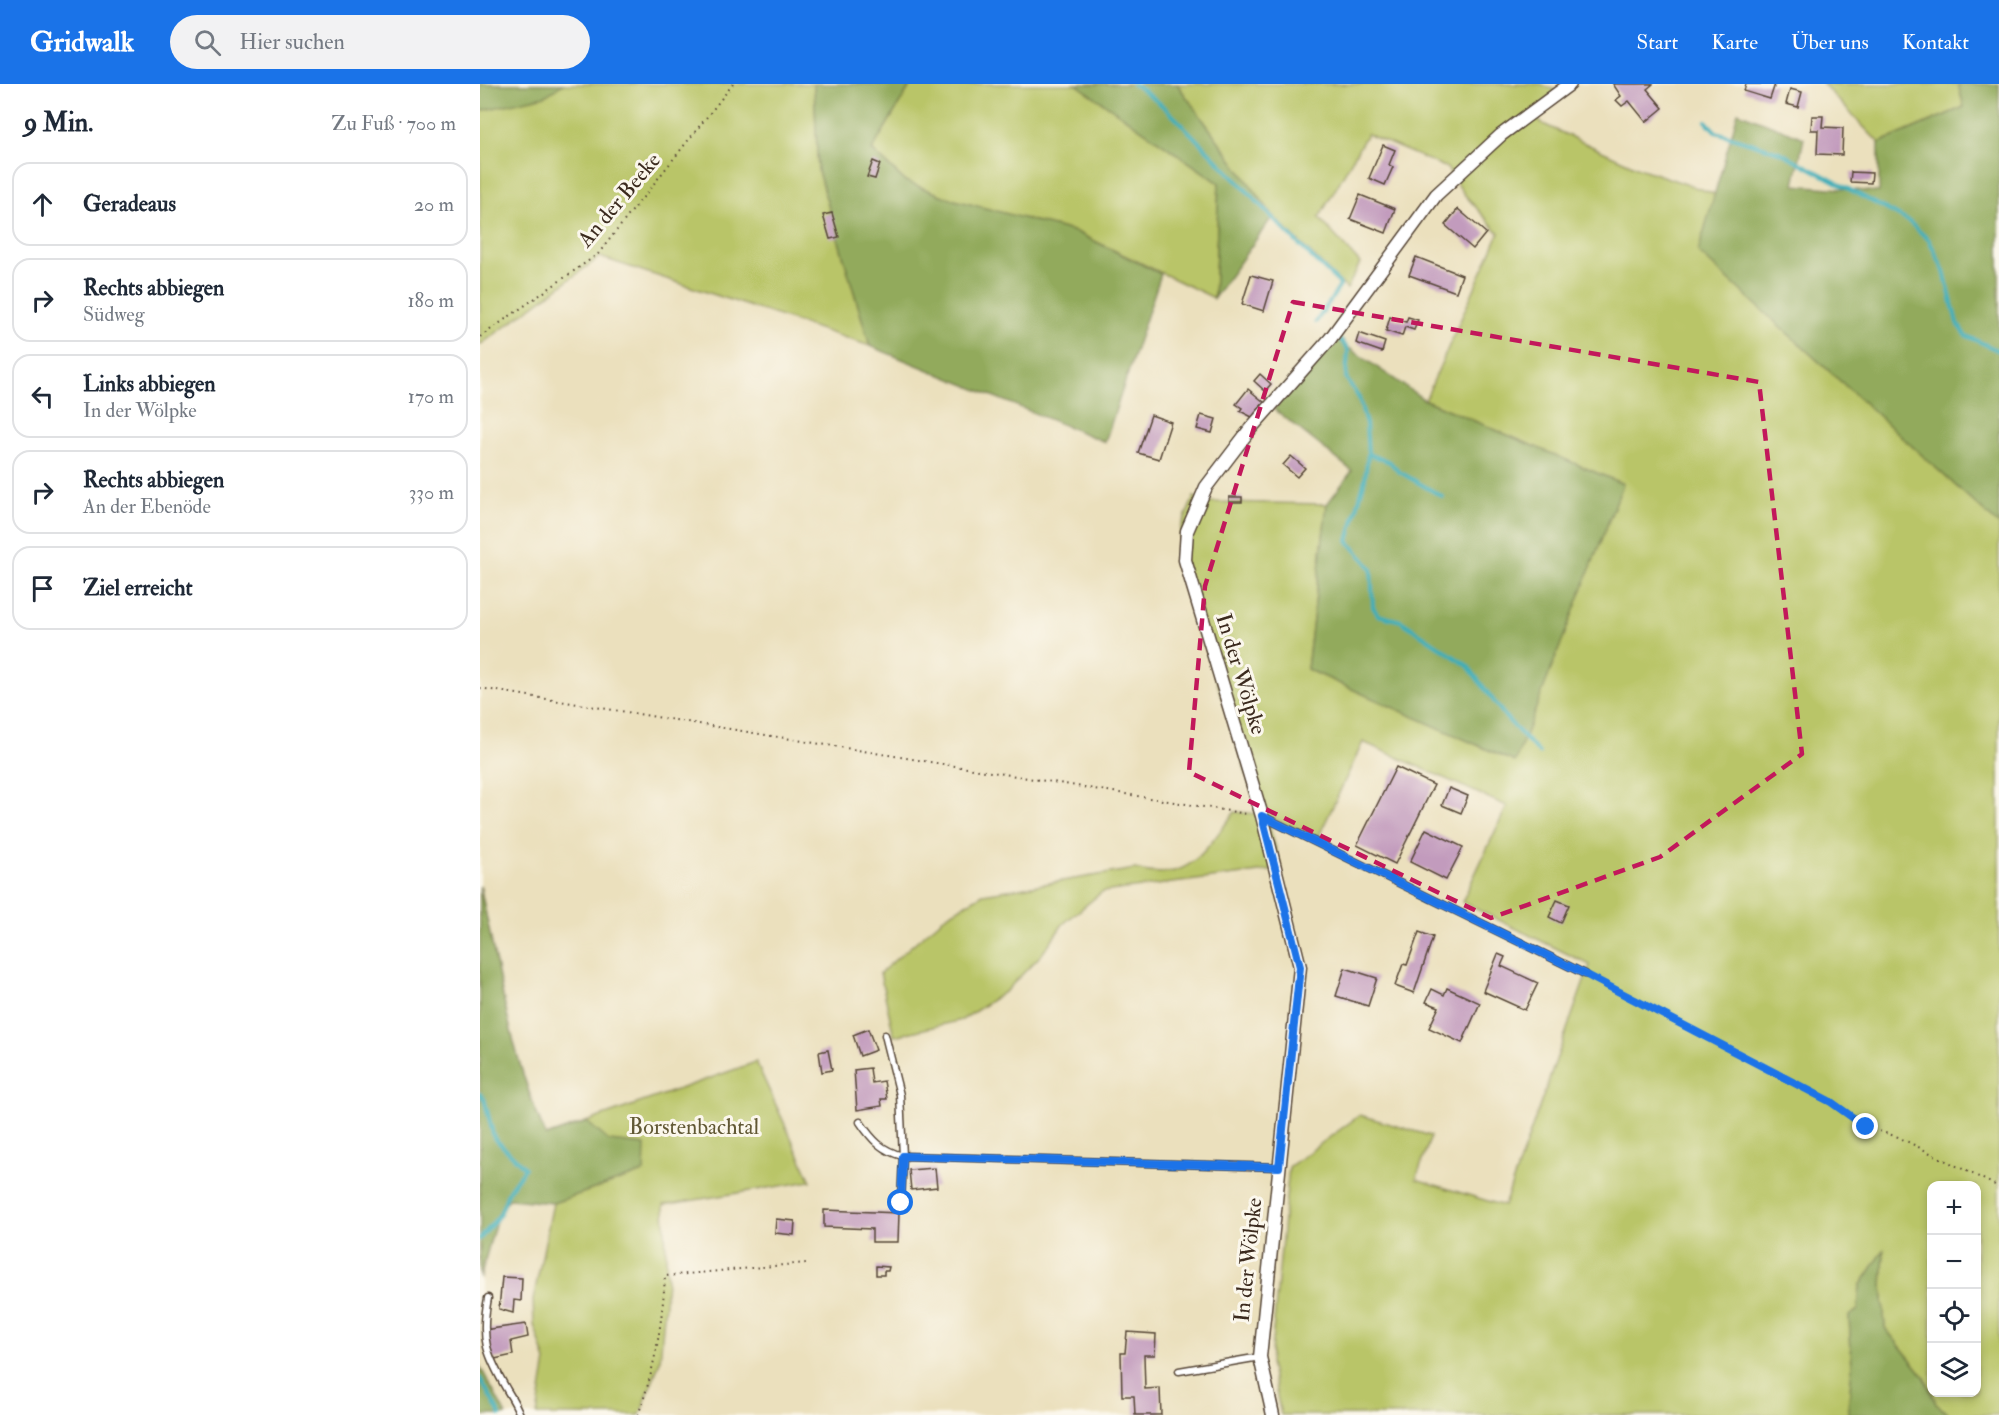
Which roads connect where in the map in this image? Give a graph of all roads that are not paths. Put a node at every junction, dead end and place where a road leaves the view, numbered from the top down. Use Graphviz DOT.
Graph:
graph roads {
  1 [pos="1570,84"];
  2 [pos="1262,816"];
  3 [pos="1585,974"];
  4 [pos="885,1035"];
  5 [pos="860,1122"];
  6 [pos="903,1156"];
  7 [pos="1279,1167"];
  8 [pos="895,1209"];
  9 [pos="488,1298"];
  10 [pos="1260,1357"];
  11 [pos="1179,1371"];
  12 [pos="520,1415"];
  13 [pos="1273,1415"];
  1 -- 2 [label="street, In der Wölpke"];
  2 -- 3 [label="lane"];
  2 -- 7 [label="street, In der Wölpke"];
  4 -- 6 [label="lane"];
  5 -- 6 [label="lane"];
  6 -- 7 [label="lane"];
  6 -- 8 [label="lane"];
  7 -- 10 [label="street, In der Wölpke"];
  9 -- 12 [label="lane"];
  10 -- 11 [label="lane"];
  10 -- 13 [label="street, In der Wölpke"];
}
